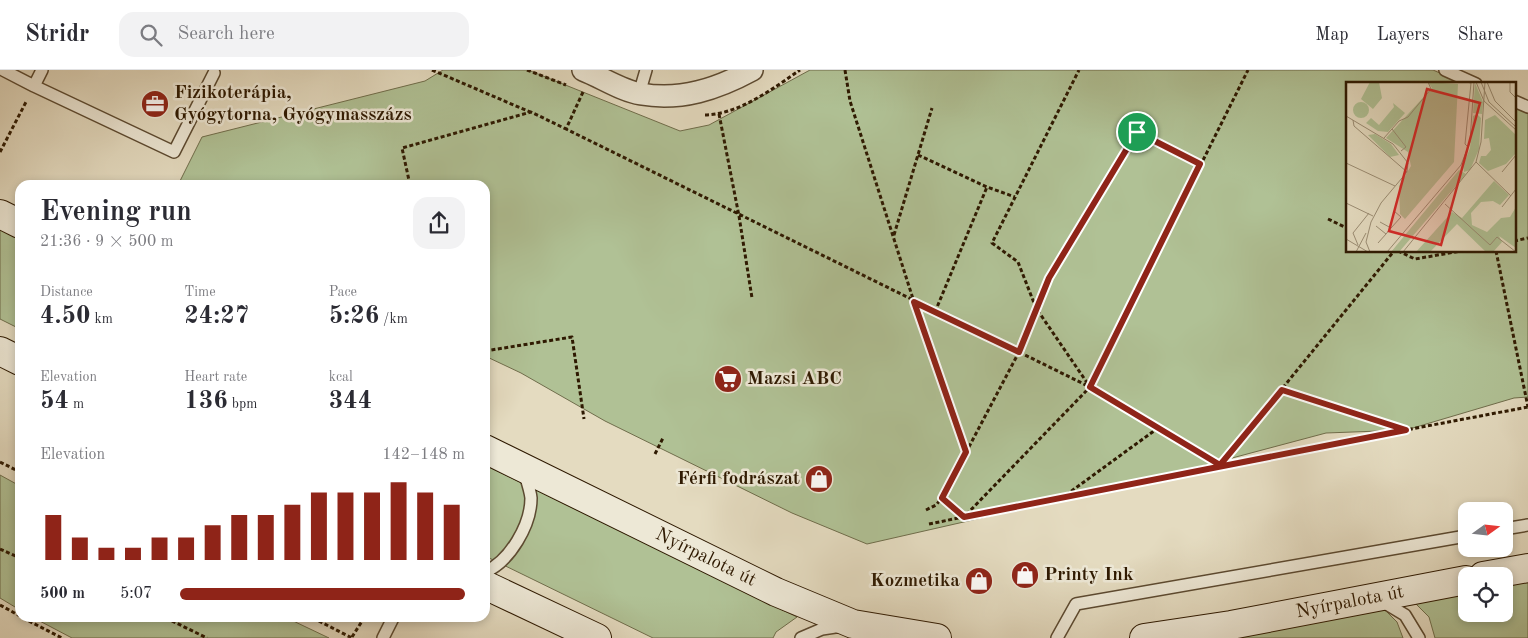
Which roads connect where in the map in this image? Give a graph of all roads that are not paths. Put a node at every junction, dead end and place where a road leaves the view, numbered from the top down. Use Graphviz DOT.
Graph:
graph roads {
  1 [pos="3,70"];
  2 [pos="42,70"];
  3 [pos="646,70"];
  4 [pos="752,70"];
  5 [pos="1445,70"];
  6 [pos="214,72"];
  7 [pos="588,72"];
  8 [pos="1472,82"];
  9 [pos="34,86"];
  10 [pos="639,94"];
  11 [pos="1516,102"];
  12 [pos="1528,107"];
  13 [pos="0,214"];
  14 [pos="15,222"];
  15 [pos="0,351"];
  16 [pos="15,358"];
  17 [pos="490,451"];
  18 [pos="522,467"];
  19 [pos="1528,525"];
  20 [pos="1513,528"];
  21 [pos="1458,537"];
  22 [pos="1528,568"];
  23 [pos="490,570"];
  24 [pos="1513,571"];
  25 [pos="1458,581"];
  26 [pos="490,587"];
  27 [pos="1374,597"];
  28 [pos="391,622"];
  29 [pos="853,624"];
  30 [pos="383,638"];
  31 [pos="597,638"];
  32 [pos="801,638"];
  33 [pos="937,638"];
  34 [pos="1057,638"];
  35 [pos="1144,638"];
  36 [pos="1418,638"];
  1 -- 9 [label="lane"];
  2 -- 9 [label="lane"];
  3 -- 10 [label="lane"];
  4 -- 10 [label="street"];
  5 -- 8 [label="lane"];
  6 -- 9 [label="lane"];
  7 -- 10 [label="street"];
  11 -- 12 [label="lane"];
  13 -- 14 [label="main road"];
  15 -- 16 [label="main road"];
  17 -- 18 [label="main road, Nyírpalota út"];
  18 -- 23 [label="lane"];
  18 -- 29 [label="main road, Nyírpalota út"];
  19 -- 20 [label="lane"];
  21 -- 34 [label="lane"];
  22 -- 24 [label="main road"];
  25 -- 27 [label="main road, Nyírpalota út"];
  26 -- 31 [label="main road"];
  27 -- 35 [label="main road, Nyírpalota út"];
  27 -- 36 [label="lane"];
  28 -- 30 [label="lane"];
  29 -- 32 [label="lane"];
  29 -- 33 [label="main road, Nyírpalota út"];
}
